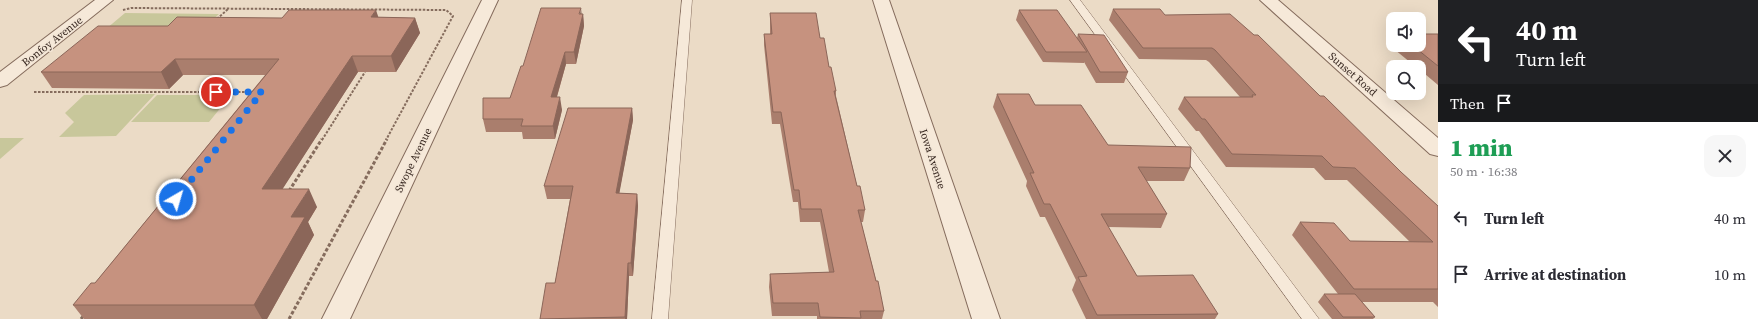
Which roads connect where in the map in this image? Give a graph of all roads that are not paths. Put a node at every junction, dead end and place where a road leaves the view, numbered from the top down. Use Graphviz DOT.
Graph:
graph roads {
  1 [pos="104,0"];
  2 [pos="490,0"];
  3 [pos="687,0"];
  4 [pos="881,0"];
  5 [pos="1075,0"];
  6 [pos="1268,0"];
  7 [pos="0,81"];
  8 [pos="1438,149"];
  9 [pos="336,319"];
  10 [pos="660,319"];
  11 [pos="986,319"];
  12 [pos="1311,319"];
  1 -- 7 [label="street, Bonfoy Avenue"];
  2 -- 9 [label="street, Swope Avenue"];
  3 -- 10 [label="lane"];
  4 -- 11 [label="street, Iowa Avenue"];
  5 -- 12 [label="lane"];
  6 -- 8 [label="street, Sunset Road"];
}
